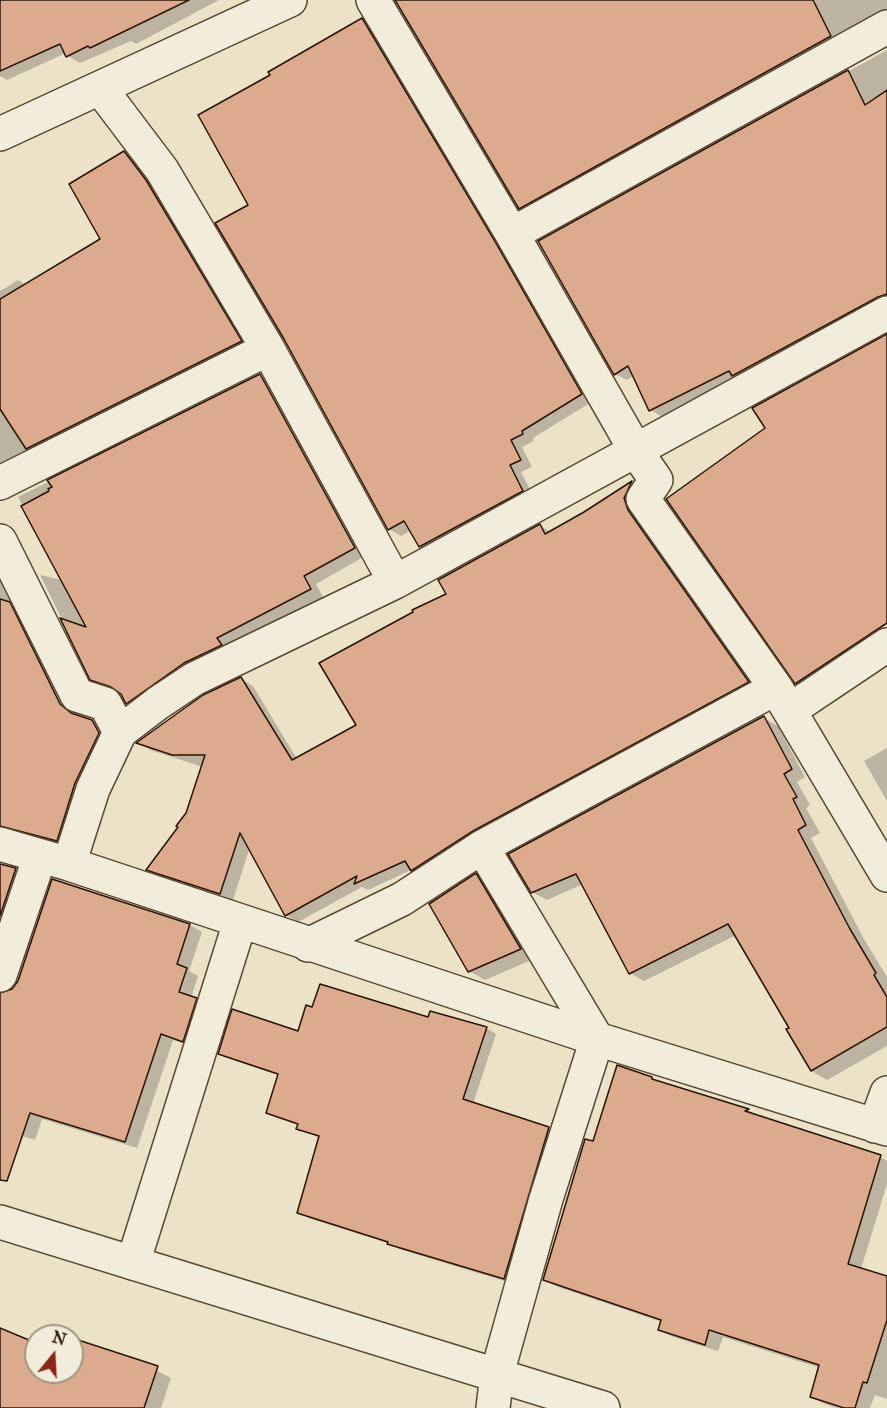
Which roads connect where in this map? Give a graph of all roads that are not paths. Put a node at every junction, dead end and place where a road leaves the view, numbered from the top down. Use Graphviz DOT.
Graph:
graph roads {
  1 [pos="290,0"];
  2 [pos="374,0"];
  3 [pos="887,27"];
  4 [pos="99,88"];
  5 [pos="0,134"];
  6 [pos="512,234"];
  7 [pos="887,313"];
  8 [pos="268,349"];
  9 [pos="636,451"];
  10 [pos="0,483"];
  11 [pos="0,541"];
  12 [pos="395,582"];
  13 [pos="887,645"];
  14 [pos="783,699"];
  15 [pos="120,732"];
  16 [pos="0,844"];
  17 [pos="482,848"];
  18 [pos="55,860"];
  19 [pos="887,875"];
  20 [pos="240,922"];
  21 [pos="308,945"];
  22 [pos="0,975"];
  23 [pos="597,1039"];
  24 [pos="887,1093"];
  25 [pos="881,1127"];
  26 [pos="0,1222"];
  27 [pos="133,1263"];
  28 [pos="497,1374"];
  29 [pos="493,1408"];
  30 [pos="603,1408"];
  1 -- 4 [label="street"];
  2 -- 6 [label="street"];
  3 -- 6 [label="street"];
  4 -- 5 [label="street"];
  4 -- 8 [label="street"];
  6 -- 9 [label="street"];
  7 -- 9 [label="street"];
  8 -- 10 [label="street"];
  8 -- 12 [label="street"];
  9 -- 12 [label="street"];
  9 -- 14 [label="street"];
  11 -- 15 [label="street"];
  12 -- 15 [label="street"];
  13 -- 14 [label="street"];
  14 -- 17 [label="street"];
  14 -- 19 [label="street"];
  15 -- 18 [label="street"];
  16 -- 18 [label="street"];
  17 -- 21 [label="street"];
  17 -- 23 [label="street"];
  18 -- 20 [label="street"];
  18 -- 22 [label="street"];
  20 -- 21 [label="street"];
  20 -- 27 [label="street"];
  21 -- 23 [label="street"];
  23 -- 25 [label="street"];
  23 -- 28 [label="street"];
  24 -- 25 [label="street"];
  26 -- 27 [label="street"];
  27 -- 28 [label="street"];
  28 -- 29 [label="street"];
  28 -- 30 [label="street"];
}
